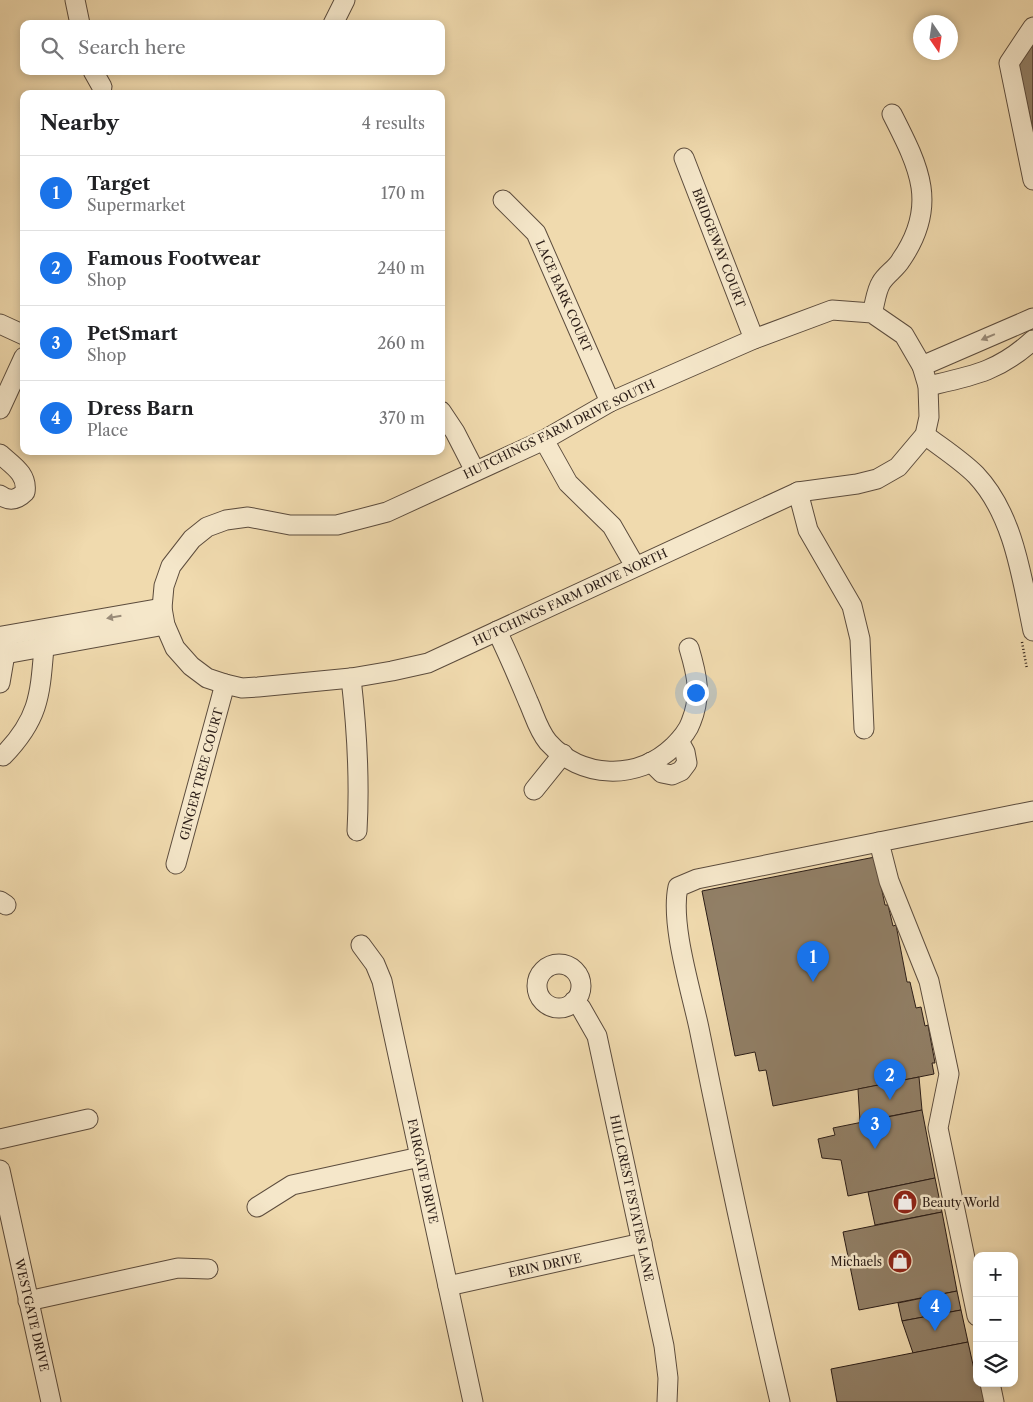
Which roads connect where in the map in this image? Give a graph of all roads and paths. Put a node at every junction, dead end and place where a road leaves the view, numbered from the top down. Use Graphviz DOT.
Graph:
graph roads {
  1 [pos="75,0"];
  2 [pos="345,0"];
  3 [pos="79,20"];
  4 [pos="335,20"];
  5 [pos="1033,27"];
  6 [pos="892,114"];
  7 [pos="684,158"];
  8 [pos="1033,180"];
  9 [pos="503,200"];
  10 [pos="872,312"];
  11 [pos="1033,318"];
  12 [pos="0,324"];
  13 [pos="20,332"];
  14 [pos="754,339"];
  15 [pos="1030,349"];
  16 [pos="20,365"];
  17 [pos="922,366"];
  18 [pos="928,386"];
  19 [pos="610,402"];
  20 [pos="0,409"];
  21 [pos="445,417"];
  22 [pos="925,435"];
  23 [pos="544,440"];
  24 [pos="0,454"];
  25 [pos="475,471"];
  26 [pos="798,492"];
  27 [pos="0,495"];
  28 [pos="635,566"];
  29 [pos="164,616"];
  30 [pos="497,631"];
  31 [pos="1027,634"];
  32 [pos="2,641"];
  33 [pos="44,647"];
  34 [pos="689,648"];
  35 [pos="1027,669"];
  36 [pos="351,678"];
  37 [pos="0,684"];
  38 [pos="225,684"];
  39 [pos="864,728"];
  40 [pos="563,754"];
  41 [pos="4,756"];
  42 [pos="534,790"];
  43 [pos="1033,810"];
  44 [pos="357,831"];
  45 [pos="879,842"];
  46 [pos="176,864"];
  47 [pos="361,946"];
  48 [pos="574,1002"];
  49 [pos="88,1119"];
  50 [pos="0,1139"];
  51 [pos="420,1157"];
  52 [pos="0,1170"];
  53 [pos="256,1206"];
  54 [pos="642,1243"];
  55 [pos="208,1269"];
  56 [pos="448,1286"];
  57 [pos="973,1297"];
  58 [pos="28,1301"];
  59 [pos="991,1387"];
  60 [pos="51,1402"];
  61 [pos="473,1402"];
  62 [pos="667,1402"];
  63 [pos="780,1402"];
  64 [pos="994,1402"];
  1 -- 3 [label="street"];
  2 -- 4 [label="street"];
  5 -- 8 [label="street"];
  6 -- 10 [label="street"];
  7 -- 14 [label="street, BRIDGEWAY COURT"];
  9 -- 19 [label="street, LACE BARK COURT"];
  10 -- 14 [label="street, HUTCHINGS FARM DRIVE SOUTH"];
  10 -- 17 [label="street"];
  11 -- 17 [label="street, one-way"];
  12 -- 13 [label="street"];
  14 -- 19 [label="street, HUTCHINGS FARM DRIVE SOUTH"];
  15 -- 18 [label="street"];
  16 -- 20 [label="street"];
  17 -- 18 [label="street"];
  18 -- 22 [label="street"];
  19 -- 23 [label="street, HUTCHINGS FARM DRIVE SOUTH"];
  21 -- 25 [label="street"];
  22 -- 26 [label="street, HUTCHINGS FARM DRIVE NORTH"];
  22 -- 31 [label="street"];
  23 -- 25 [label="street, HUTCHINGS FARM DRIVE SOUTH"];
  23 -- 28 [label="street"];
  24 -- 27 [label="street"];
  25 -- 29 [label="street, HUTCHINGS FARM DRIVE SOUTH"];
  26 -- 28 [label="street, HUTCHINGS FARM DRIVE NORTH"];
  26 -- 39 [label="street"];
  28 -- 30 [label="street, HUTCHINGS FARM DRIVE NORTH"];
  29 -- 32 [label="street, one-way"];
  29 -- 33 [label="street"];
  29 -- 38 [label="street, HUTCHINGS FARM DRIVE NORTH"];
  30 -- 36 [label="street, HUTCHINGS FARM DRIVE NORTH"];
  30 -- 40 [label="street"];
  31 -- 35 [label="path"];
  32 -- 33 [label="street"];
  32 -- 37 [label="street"];
  33 -- 41 [label="street"];
  34 -- 40 [label="street"];
  36 -- 38 [label="street, HUTCHINGS FARM DRIVE NORTH"];
  36 -- 44 [label="street"];
  38 -- 46 [label="street, GINGER TREE COURT"];
  40 -- 42 [label="street"];
  43 -- 45 [label="street"];
  45 -- 57 [label="street"];
  45 -- 63 [label="street"];
  47 -- 51 [label="street, FAIRGATE DRIVE"];
  48 -- 54 [label="street, HILLCREST ESTATES LANE"];
  49 -- 50 [label="street"];
  51 -- 53 [label="street"];
  51 -- 56 [label="street, FAIRGATE DRIVE"];
  52 -- 58 [label="street, WESTGATE DRIVE"];
  54 -- 56 [label="street, ERIN DRIVE"];
  54 -- 62 [label="street, HILLCREST ESTATES LANE"];
  55 -- 58 [label="street"];
  56 -- 61 [label="street, FAIRGATE DRIVE"];
  58 -- 60 [label="street, WESTGATE DRIVE"];
  59 -- 64 [label="street"];
}
